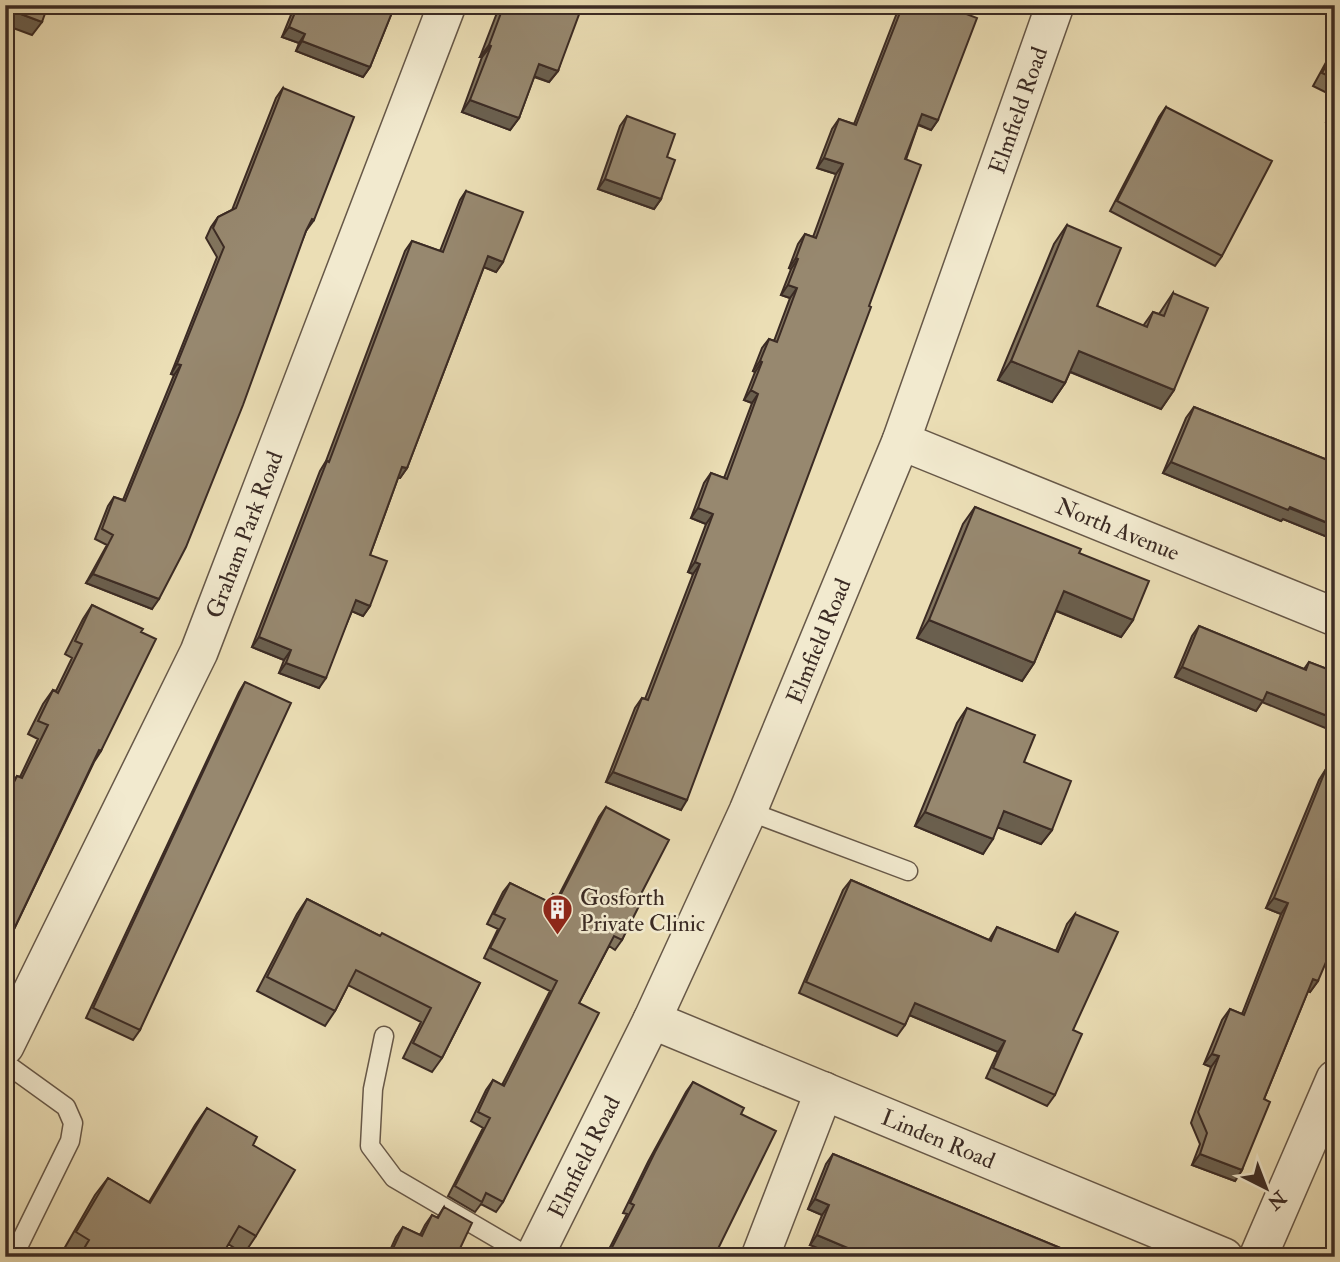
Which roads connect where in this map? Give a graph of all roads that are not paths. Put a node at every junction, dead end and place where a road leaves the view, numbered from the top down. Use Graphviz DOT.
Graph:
graph roads {
  1 [pos="447,5"];
  2 [pos="1055,5"];
  3 [pos="901,441"];
  4 [pos="1335,617"];
  5 [pos="748,811"];
  6 [pos="908,871"];
  7 [pos="652,1020"];
  8 [pos="384,1036"];
  9 [pos="5,1046"];
  10 [pos="5,1063"];
  11 [pos="1335,1079"];
  12 [pos="824,1091"];
  13 [pos="1211,1254"];
  14 [pos="763,1256"];
  15 [pos="13,1257"];
  16 [pos="531,1257"];
  17 [pos="1258,1257"];
  1 -- 9 [label="street, Graham Park Road"];
  2 -- 3 [label="street, Elmfield Road"];
  3 -- 4 [label="street, North Avenue"];
  3 -- 5 [label="street, Elmfield Road"];
  5 -- 6 [label="lane"];
  5 -- 7 [label="street, Elmfield Road"];
  7 -- 12 [label="street, Linden Road"];
  7 -- 16 [label="street, Elmfield Road"];
  8 -- 16 [label="lane"];
  10 -- 15 [label="lane"];
  11 -- 17 [label="street"];
  12 -- 13 [label="street, Linden Road"];
  12 -- 14 [label="street"];
}
